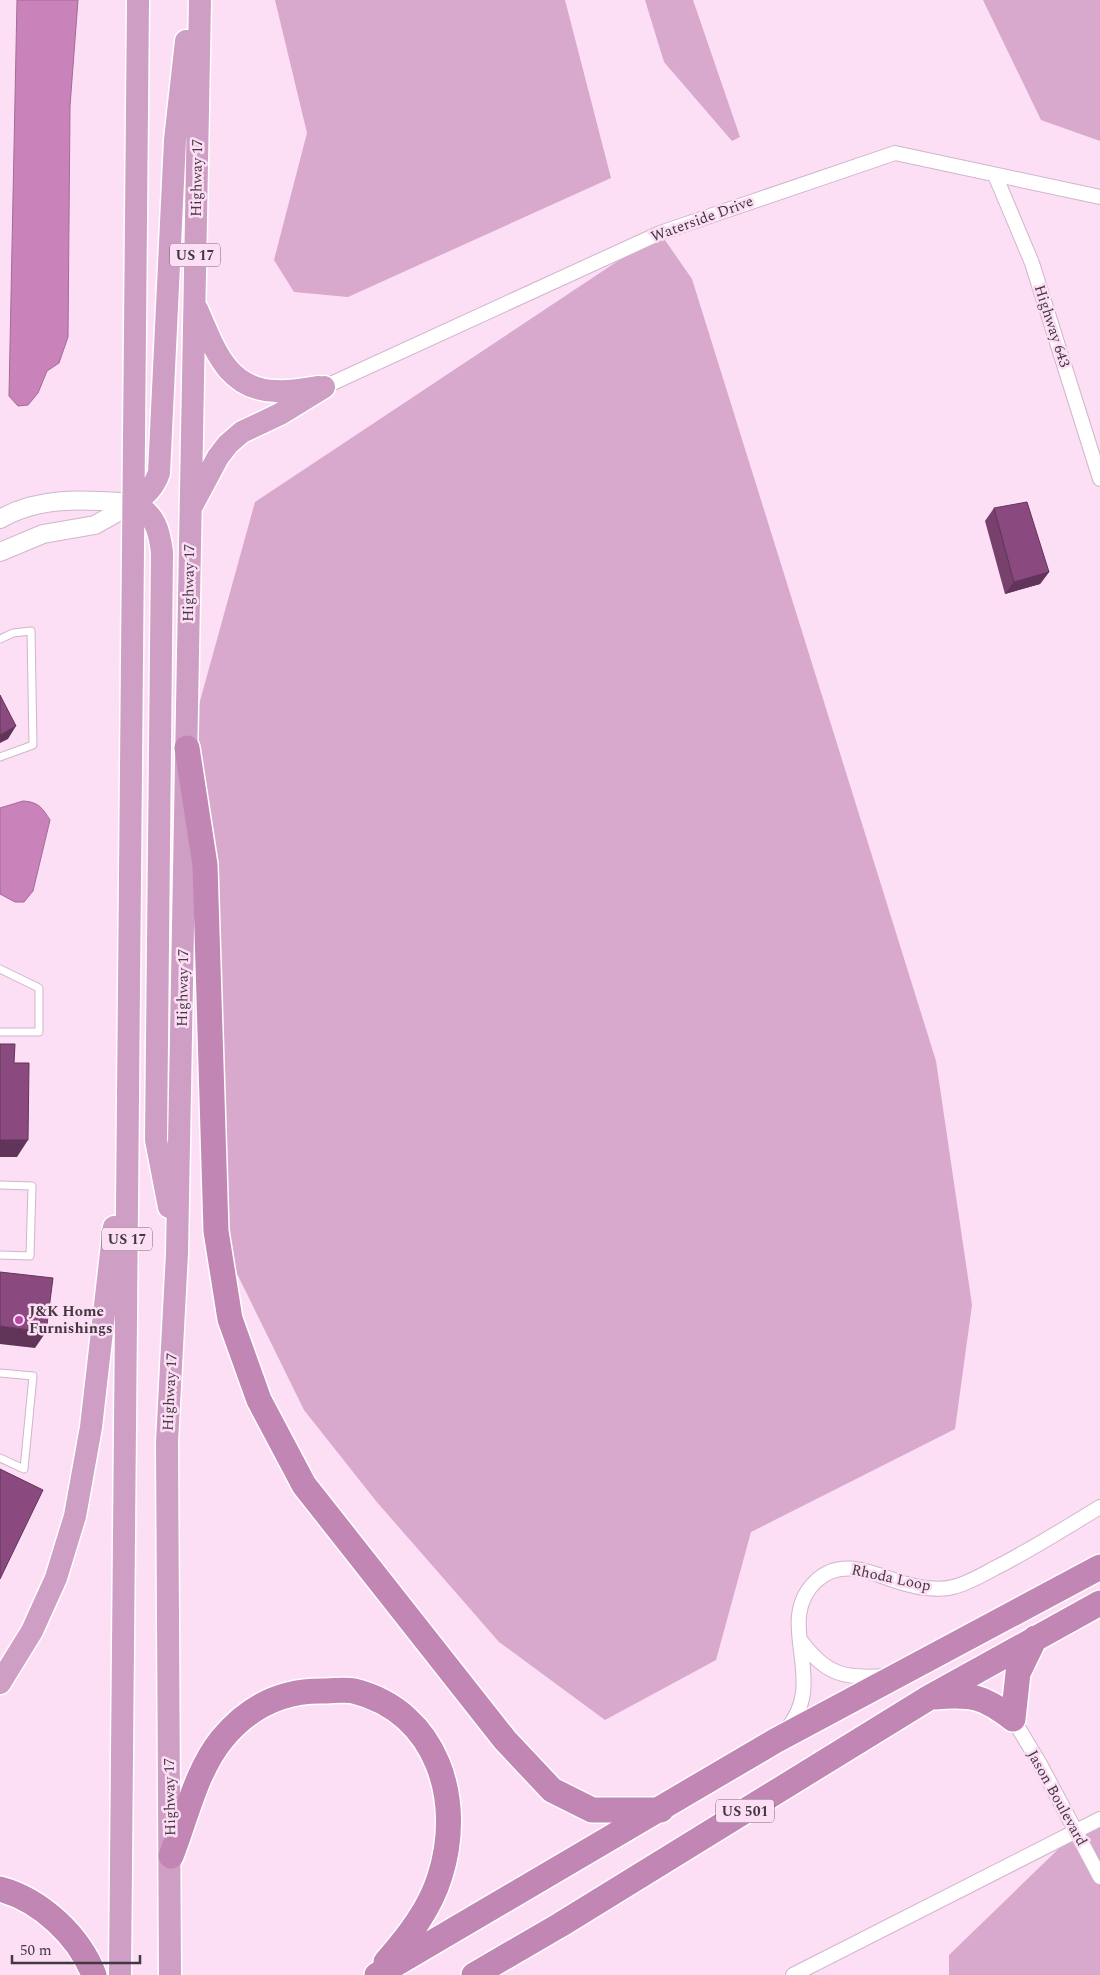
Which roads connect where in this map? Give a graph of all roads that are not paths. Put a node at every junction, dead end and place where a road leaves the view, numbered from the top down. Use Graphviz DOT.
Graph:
graph roads {
  1 [pos="138,0"];
  2 [pos="191,0"];
  3 [pos="200,0"];
  4 [pos="995,175"];
  5 [pos="1100,197"];
  6 [pos="194,302"];
  7 [pos="324,387"];
  8 [pos="1100,479"];
  9 [pos="134,504"];
  10 [pos="190,509"];
  11 [pos="0,519"];
  12 [pos="0,552"];
  13 [pos="0,639"];
  14 [pos="187,748"];
  15 [pos="0,757"];
  16 [pos="0,969"];
  17 [pos="0,1032"];
  18 [pos="128,1109"];
  19 [pos="0,1185"];
  20 [pos="177,1253"];
  21 [pos="0,1255"];
  22 [pos="0,1373"];
  23 [pos="0,1458"];
  24 [pos="1100,1507"];
  25 [pos="1100,1567"];
  26 [pos="1100,1603"];
  27 [pos="799,1637"];
  28 [pos="1035,1638"];
  29 [pos="899,1674"];
  30 [pos="0,1683"];
  31 [pos="930,1697"];
  32 [pos="1013,1719"];
  33 [pos="775,1741"];
  34 [pos="660,1810"];
  35 [pos="1100,1819"];
  36 [pos="1076,1832"];
  37 [pos="171,1856"];
  38 [pos="1100,1877"];
  39 [pos="0,1889"];
  40 [pos="560,1925"];
  41 [pos="94,1975"];
  42 [pos="120,1975"];
  43 [pos="170,1975"];
  44 [pos="376,1975"];
  45 [pos="474,1975"];
  46 [pos="508,1975"];
  47 [pos="792,1975"];
  1 -- 9 [label="highway, US 17"];
  2 -- 9 [label="highway"];
  3 -- 6 [label="highway, Highway 17 / US 17"];
  4 -- 5 [label="street, Waterside Drive"];
  4 -- 7 [label="street, Waterside Drive"];
  4 -- 8 [label="street, Highway 643"];
  6 -- 7 [label="highway"];
  6 -- 10 [label="highway, Highway 17 / US 17"];
  7 -- 10 [label="highway"];
  9 -- 11 [label="street"];
  9 -- 12 [label="street"];
  9 -- 18 [label="highway, US 17"];
  9 -- 20 [label="highway"];
  10 -- 14 [label="highway, Highway 17 / US 17"];
  13 -- 15 [label="lane"];
  14 -- 20 [label="highway, Highway 17 / US 17"];
  14 -- 34 [label="highway"];
  16 -- 17 [label="lane"];
  18 -- 30 [label="highway"];
  18 -- 42 [label="highway, US 17"];
  19 -- 21 [label="lane"];
  20 -- 37 [label="highway, Highway 17 / US 17"];
  22 -- 23 [label="lane"];
  24 -- 27 [label="street, Rhoda Loop"];
  25 -- 29 [label="highway, US 501"];
  26 -- 28 [label="highway, US 501"];
  27 -- 29 [label="street"];
  27 -- 33 [label="street, Rhoda Loop"];
  28 -- 31 [label="highway, US 501"];
  28 -- 32 [label="highway"];
  29 -- 33 [label="highway, US 501"];
  31 -- 32 [label="highway"];
  31 -- 40 [label="highway, US 501"];
  32 -- 36 [label="street, Jason Boulevard"];
  33 -- 34 [label="highway, US 501"];
  34 -- 44 [label="highway, US 501"];
  35 -- 36 [label="street"];
  36 -- 38 [label="street, Jason Boulevard"];
  36 -- 47 [label="street"];
  37 -- 43 [label="highway, Highway 17 / US 17"];
  37 -- 44 [label="highway"];
  39 -- 41 [label="highway"];
  40 -- 45 [label="highway, US 501"];
  40 -- 46 [label="highway"];
}
